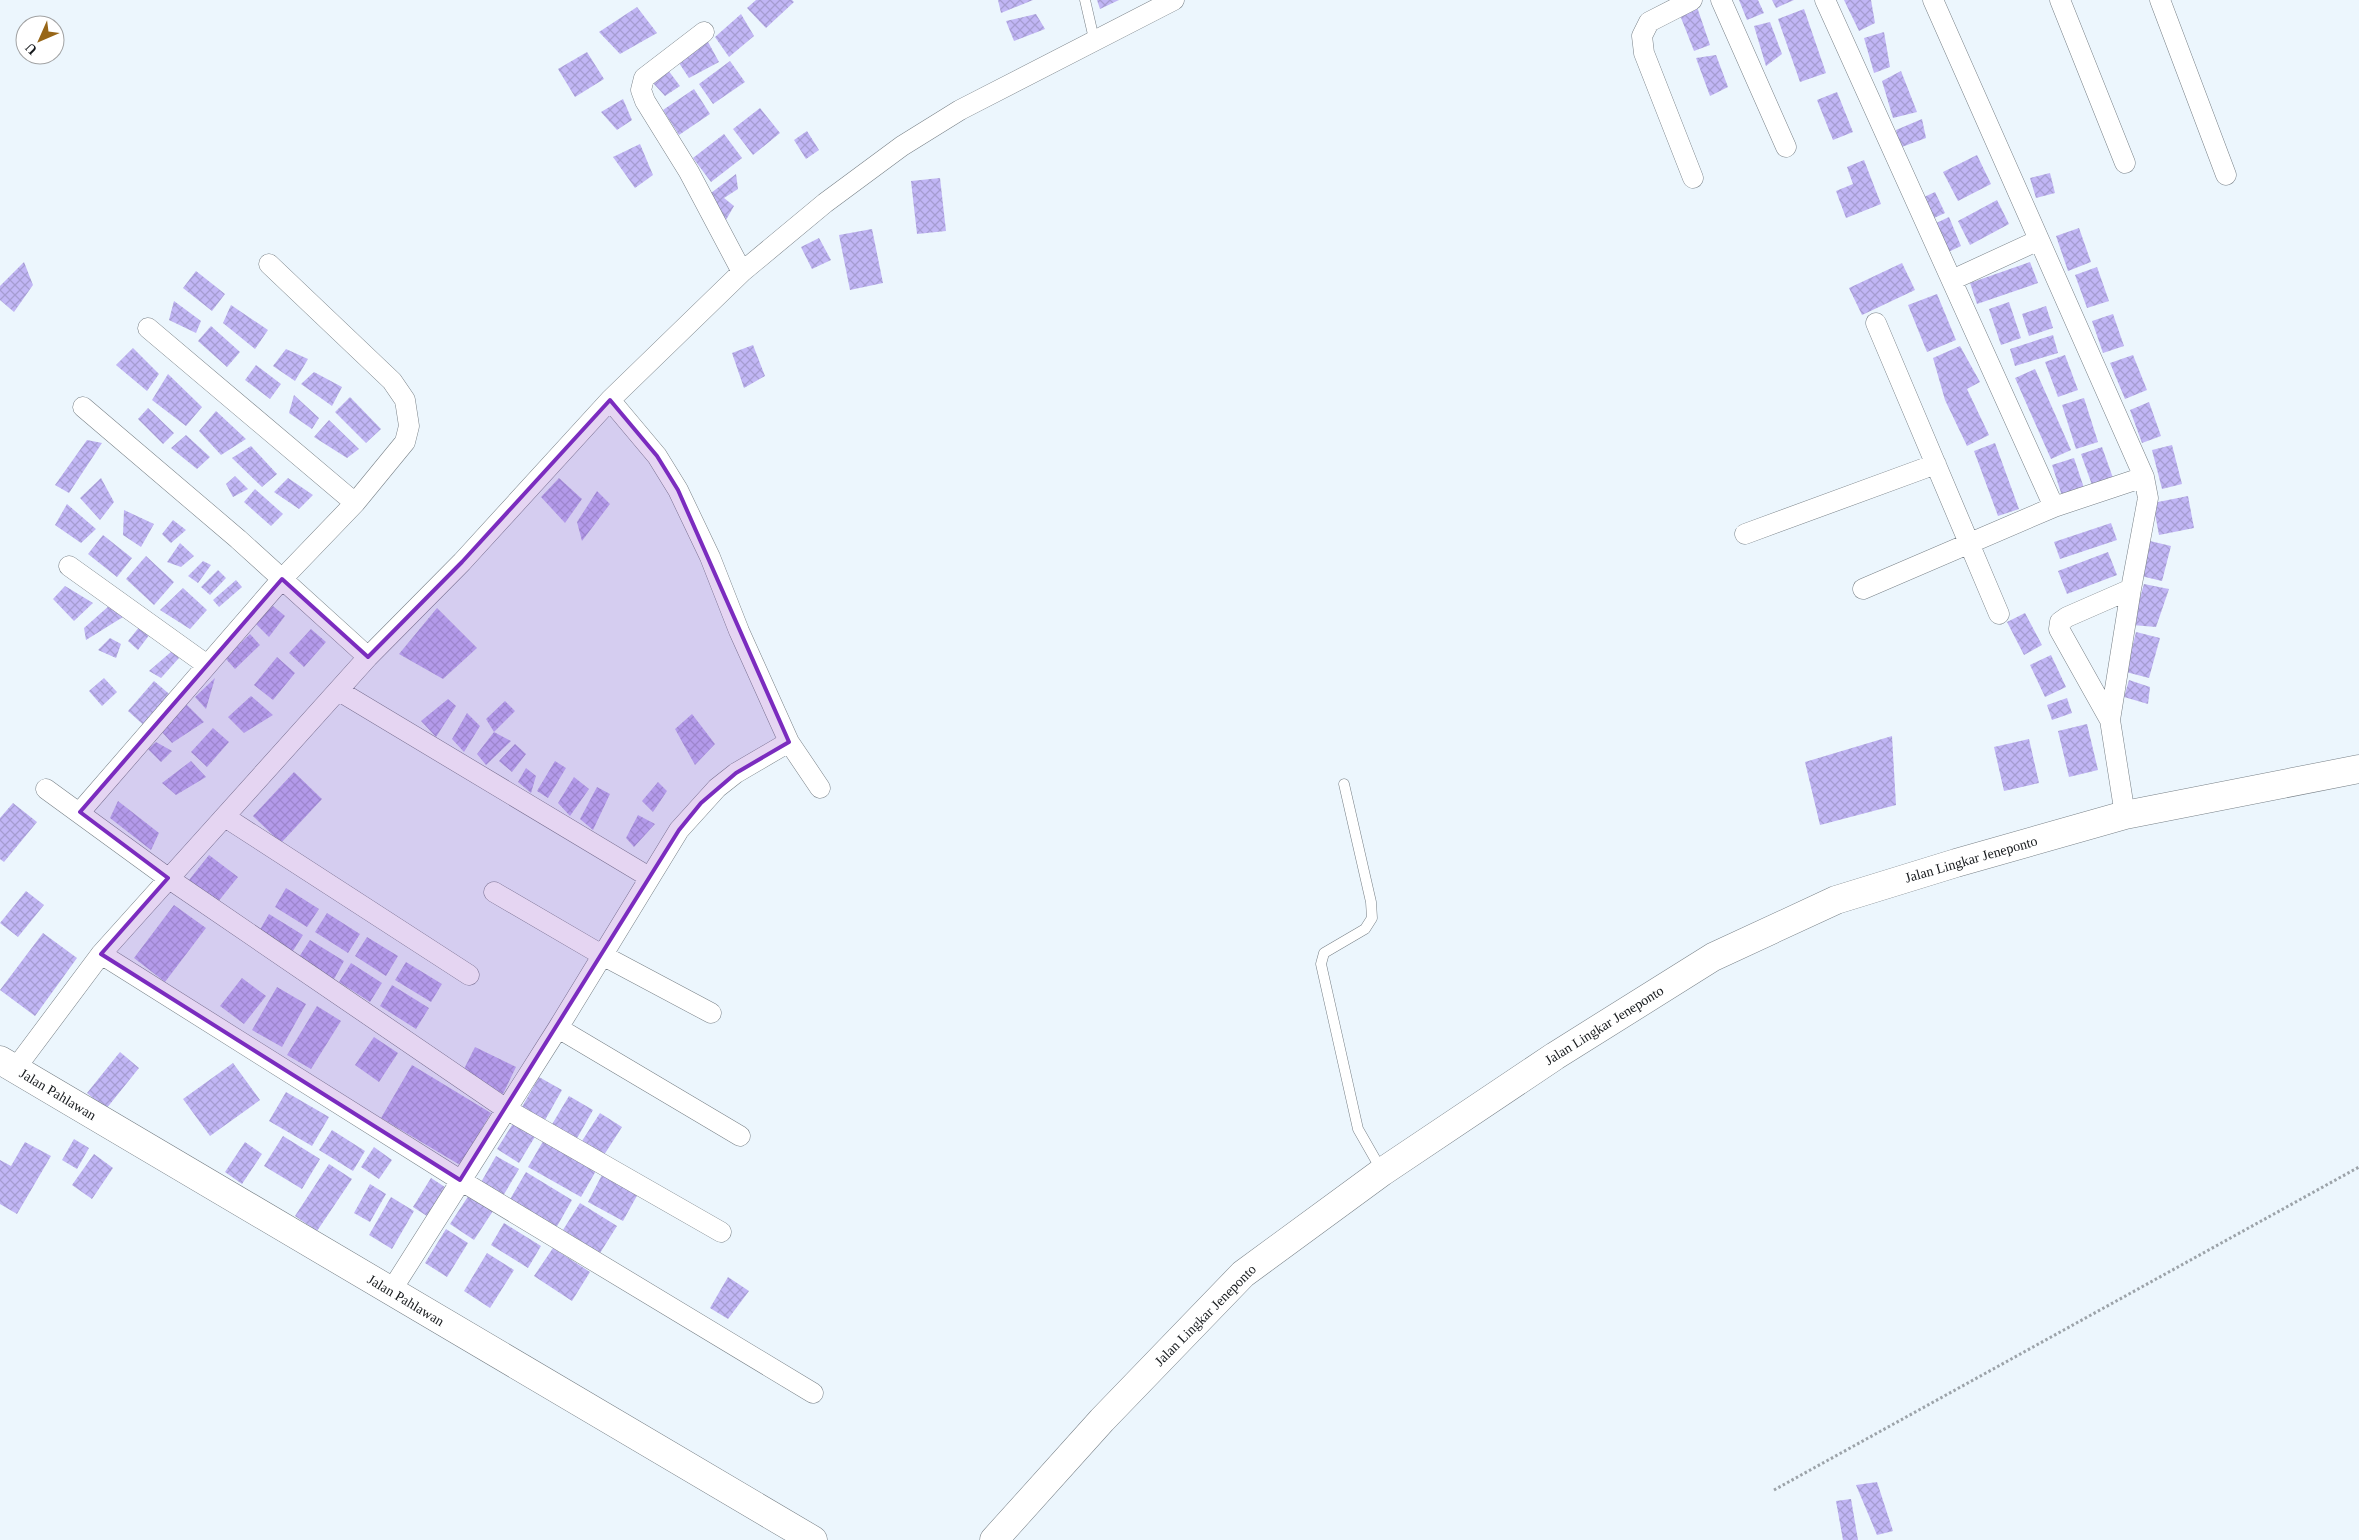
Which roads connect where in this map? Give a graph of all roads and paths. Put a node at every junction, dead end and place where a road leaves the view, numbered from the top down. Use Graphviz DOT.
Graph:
graph roads {
  1 [pos="1085,0"];
  2 [pos="1174,0"];
  3 [pos="1692,0"];
  4 [pos="1721,0"];
  5 [pos="1825,0"];
  6 [pos="1933,0"];
  7 [pos="2060,0"];
  8 [pos="2160,0"];
  9 [pos="1661,5"];
  10 [pos="704,32"];
  11 [pos="1094,39"];
  12 [pos="1786,147"];
  13 [pos="2125,163"];
  14 [pos="2226,175"];
  15 [pos="1693,178"];
  16 [pos="2039,240"];
  17 [pos="269,264"];
  18 [pos="742,272"];
  19 [pos="1952,280"];
  20 [pos="1876,323"];
  21 [pos="148,328"];
  22 [pos="610,400"];
  23 [pos="83,407"];
  24 [pos="1936,464"];
  25 [pos="2144,477"];
  26 [pos="355,503"];
  27 [pos="2054,507"];
  28 [pos="1745,534"];
  29 [pos="1970,545"];
  30 [pos="69,566"];
  31 [pos="282,580"];
  32 [pos="1863,589"];
  33 [pos="2130,589"];
  34 [pos="1999,614"];
  35 [pos="368,657"];
  36 [pos="207,665"];
  37 [pos="339,691"];
  38 [pos="2110,720"];
  39 [pos="789,742"];
  40 [pos="2359,769"];
  41 [pos="1344,784"];
  42 [pos="820,788"];
  43 [pos="46,789"];
  44 [pos="80,812"];
  45 [pos="2124,815"];
  46 [pos="225,817"];
  47 [pos="649,877"];
  48 [pos="168,878"];
  49 [pos="494,892"];
  50 [pos="101,954"];
  51 [pos="602,955"];
  52 [pos="469,975"];
  53 [pos="711,1013"];
  54 [pos="558,1028"];
  55 [pos="8,1064"];
  56 [pos="506,1109"];
  57 [pos="740,1136"];
  58 [pos="2359,1167"];
  59 [pos="1382,1172"];
  60 [pos="460,1180"];
  61 [pos="721,1232"];
  62 [pos="391,1291"];
  63 [pos="813,1393"];
  64 [pos="1774,1490"];
  65 [pos="813,1540"];
  66 [pos="994,1540"];
  1 -- 11 [label="lane"];
  2 -- 11 [label="street"];
  3 -- 9 [label="street"];
  4 -- 12 [label="street"];
  5 -- 19 [label="street"];
  6 -- 16 [label="street"];
  7 -- 13 [label="street"];
  8 -- 14 [label="street"];
  9 -- 15 [label="street"];
  10 -- 18 [label="street"];
  11 -- 18 [label="street"];
  16 -- 19 [label="street"];
  16 -- 25 [label="street"];
  17 -- 26 [label="street"];
  18 -- 22 [label="street"];
  19 -- 27 [label="street"];
  20 -- 24 [label="street"];
  21 -- 26 [label="street"];
  22 -- 35 [label="street"];
  22 -- 39 [label="street"];
  23 -- 31 [label="street"];
  24 -- 28 [label="street"];
  24 -- 29 [label="street"];
  25 -- 27 [label="street"];
  25 -- 33 [label="street"];
  26 -- 31 [label="street"];
  27 -- 29 [label="street"];
  29 -- 32 [label="street"];
  29 -- 34 [label="street"];
  30 -- 36 [label="street"];
  31 -- 35 [label="street"];
  31 -- 36 [label="street"];
  33 -- 38 [label="street"];
  33 -- 38 [label="street"];
  35 -- 37 [label="street"];
  36 -- 44 [label="street"];
  37 -- 46 [label="street"];
  37 -- 47 [label="street"];
  38 -- 45 [label="street"];
  39 -- 42 [label="street"];
  39 -- 47 [label="street"];
  40 -- 45 [label="main road, Jalan Lingkar Jeneponto"];
  41 -- 59 [label="lane"];
  43 -- 44 [label="street"];
  44 -- 48 [label="street"];
  45 -- 59 [label="main road, Jalan Lingkar Jeneponto"];
  46 -- 48 [label="street"];
  46 -- 52 [label="street"];
  47 -- 51 [label="street"];
  48 -- 50 [label="street"];
  48 -- 56 [label="street"];
  49 -- 51 [label="street"];
  50 -- 55 [label="street"];
  50 -- 60 [label="street"];
  51 -- 53 [label="street"];
  51 -- 54 [label="street"];
  54 -- 56 [label="street"];
  54 -- 57 [label="street"];
  55 -- 62 [label="main road, Jalan Pahlawan"];
  56 -- 60 [label="street"];
  56 -- 61 [label="street"];
  58 -- 64 [label="path"];
  59 -- 66 [label="main road, Jalan Lingkar Jeneponto"];
  60 -- 62 [label="street"];
  60 -- 63 [label="street"];
  62 -- 65 [label="main road, Jalan Pahlawan"];
}
